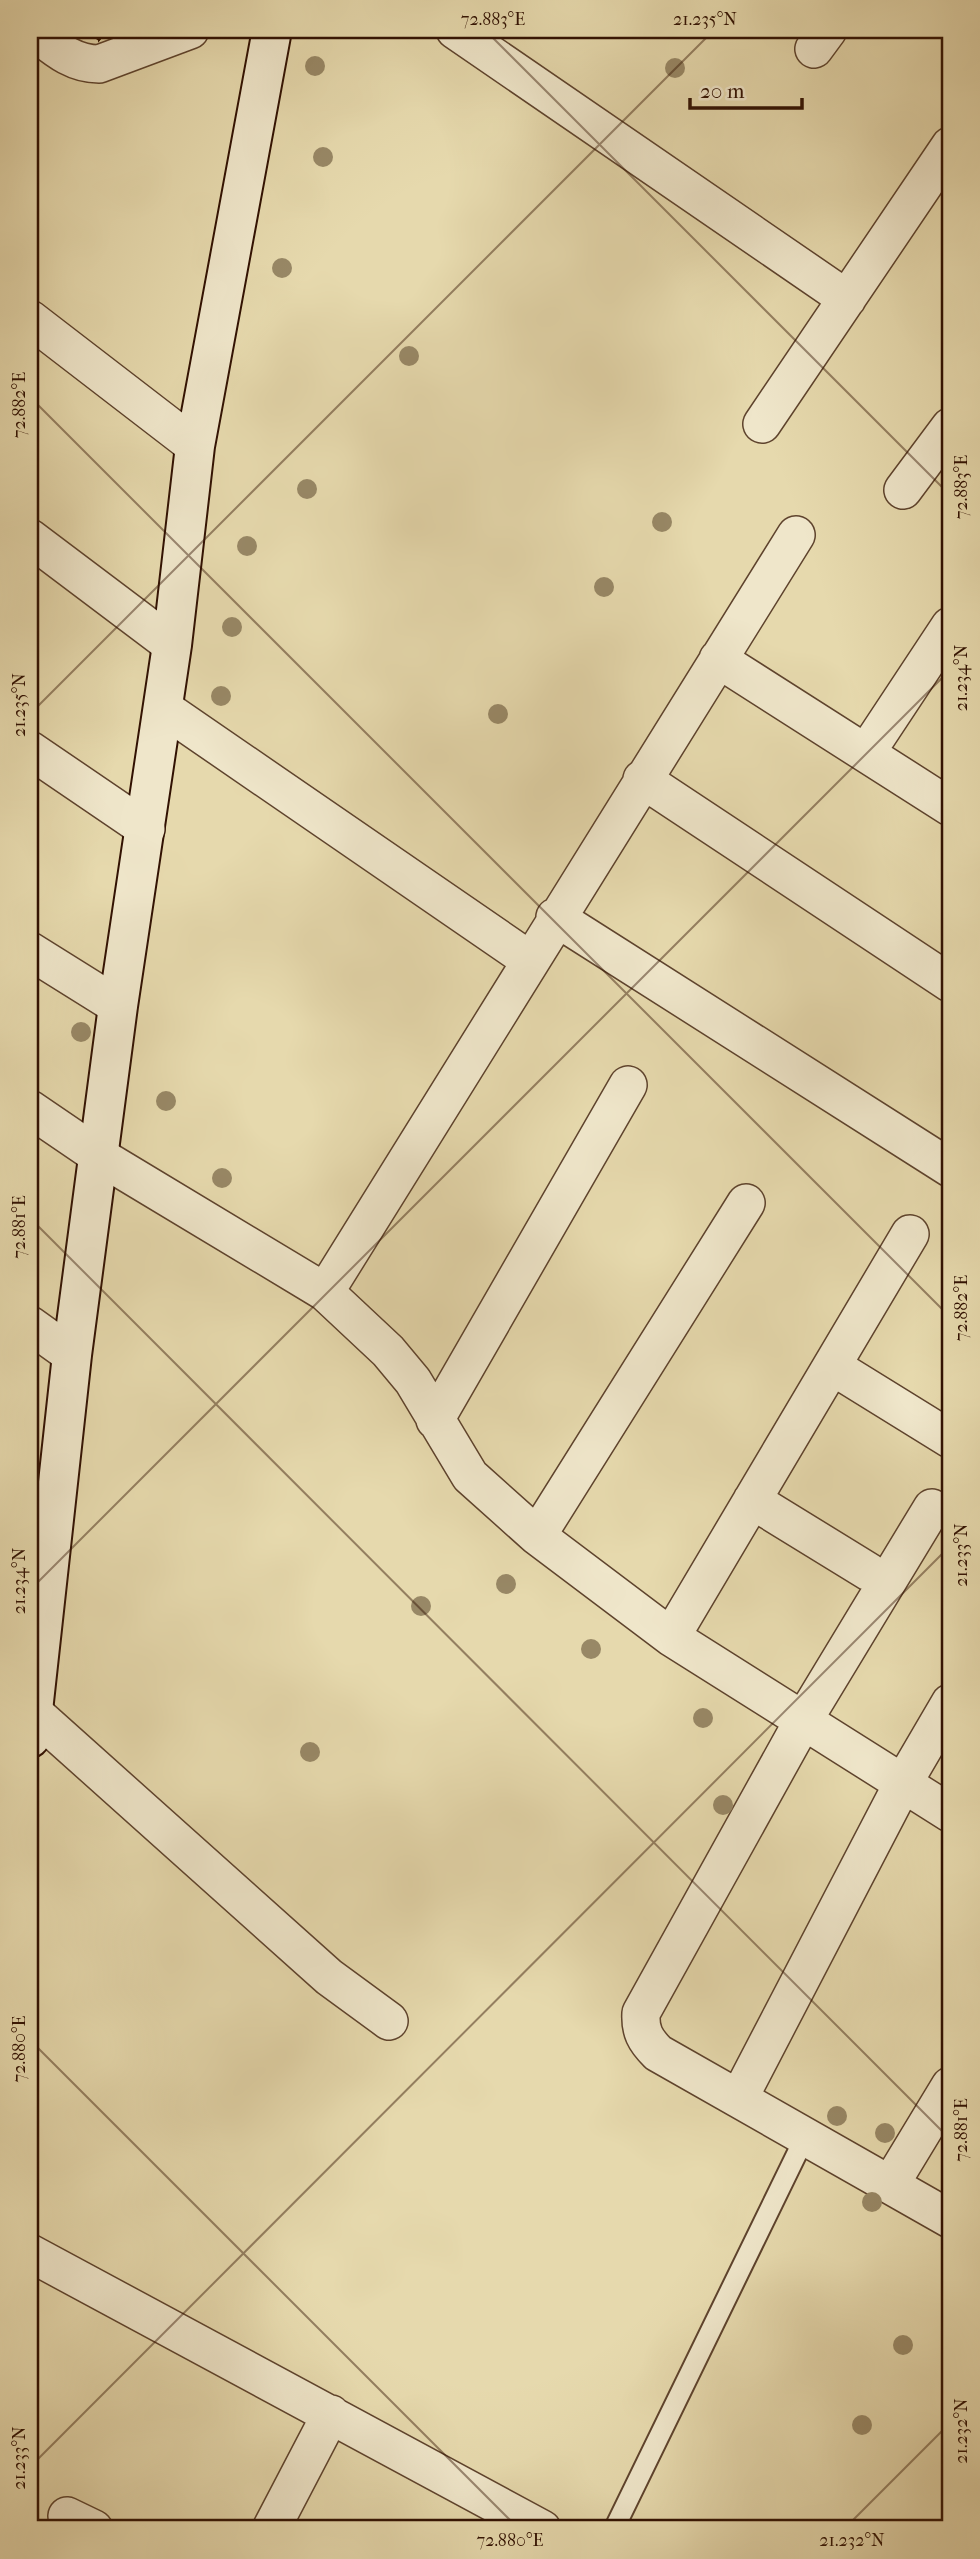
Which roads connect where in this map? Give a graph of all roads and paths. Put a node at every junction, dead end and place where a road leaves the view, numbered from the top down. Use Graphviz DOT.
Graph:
graph roads {
  1 [pos="190,30"];
  2 [pos="272,30"];
  3 [pos="455,30"];
  4 [pos="32,32"];
  5 [pos="950,146"];
  6 [pos="847,299"];
  7 [pos="30,319"];
  8 [pos="762,424"];
  9 [pos="950,427"];
  10 [pos="195,446"];
  11 [pos="903,490"];
  12 [pos="796,535"];
  13 [pos="30,538"];
  14 [pos="950,626"];
  15 [pos="172,645"];
  16 [pos="718,659"];
  17 [pos="163,708"];
  18 [pos="30,750"];
  19 [pos="866,754"];
  20 [pos="642,779"];
  21 [pos="950,807"];
  22 [pos="146,829"];
  23 [pos="555,917"];
  24 [pos="30,951"];
  25 [pos="531,961"];
  26 [pos="950,983"];
  27 [pos="118,1006"];
  28 [pos="628,1085"];
  29 [pos="30,1109"];
  30 [pos="99,1156"];
  31 [pos="950,1168"];
  32 [pos="747,1203"];
  33 [pos="910,1234"];
  34 [pos="325,1292"];
  35 [pos="30,1325"];
  36 [pos="72,1355"];
  37 [pos="832,1366"];
  38 [pos="435,1420"];
  39 [pos="950,1439"];
  40 [pos="752,1500"];
  41 [pos="932,1508"];
  42 [pos="537,1536"];
  43 [pos="869,1572"];
  44 [pos="38,1591"];
  45 [pos="671,1637"];
  46 [pos="950,1703"];
  47 [pos="803,1721"];
  48 [pos="32,1725"];
  49 [pos="902,1785"];
  50 [pos="950,1813"];
  51 [pos="389,2021"];
  52 [pos="950,2086"];
  53 [pos="739,2098"];
  54 [pos="805,2137"];
  55 [pos="890,2185"];
  56 [pos="950,2219"];
  57 [pos="30,2253"];
  58 [pos="331,2414"];
  59 [pos="271,2529"];
  60 [pos="542,2529"];
  61 [pos="614,2529"];
  1 -- 4 [label="street"];
  2 -- 10 [label="street"];
  3 -- 6 [label="street"];
  5 -- 6 [label="street"];
  6 -- 8 [label="street"];
  7 -- 10 [label="street"];
  9 -- 11 [label="street"];
  10 -- 15 [label="street"];
  12 -- 16 [label="street"];
  13 -- 15 [label="street"];
  14 -- 19 [label="street"];
  15 -- 17 [label="street"];
  16 -- 19 [label="street"];
  16 -- 20 [label="street"];
  17 -- 22 [label="street"];
  17 -- 25 [label="street"];
  18 -- 22 [label="street"];
  19 -- 21 [label="street"];
  20 -- 23 [label="street"];
  20 -- 26 [label="street"];
  22 -- 27 [label="street"];
  23 -- 25 [label="street"];
  23 -- 31 [label="street"];
  24 -- 27 [label="street"];
  25 -- 34 [label="street"];
  27 -- 30 [label="street"];
  28 -- 38 [label="street"];
  29 -- 30 [label="street"];
  30 -- 34 [label="street"];
  30 -- 36 [label="street"];
  32 -- 42 [label="street"];
  33 -- 37 [label="street"];
  34 -- 38 [label="street"];
  35 -- 36 [label="street"];
  36 -- 44 [label="street"];
  37 -- 39 [label="street"];
  37 -- 40 [label="street"];
  38 -- 42 [label="street"];
  40 -- 43 [label="street"];
  40 -- 45 [label="street"];
  41 -- 47 [label="street"];
  42 -- 45 [label="street"];
  44 -- 48 [label="street"];
  45 -- 47 [label="street"];
  46 -- 49 [label="street"];
  47 -- 49 [label="street"];
  47 -- 53 [label="street"];
  48 -- 51 [label="street"];
  49 -- 50 [label="street"];
  49 -- 53 [label="street"];
  52 -- 55 [label="street"];
  53 -- 54 [label="street"];
  54 -- 55 [label="street"];
  54 -- 61 [label="lane"];
  55 -- 56 [label="street"];
  57 -- 58 [label="street"];
  58 -- 59 [label="street"];
  58 -- 60 [label="street"];
}
